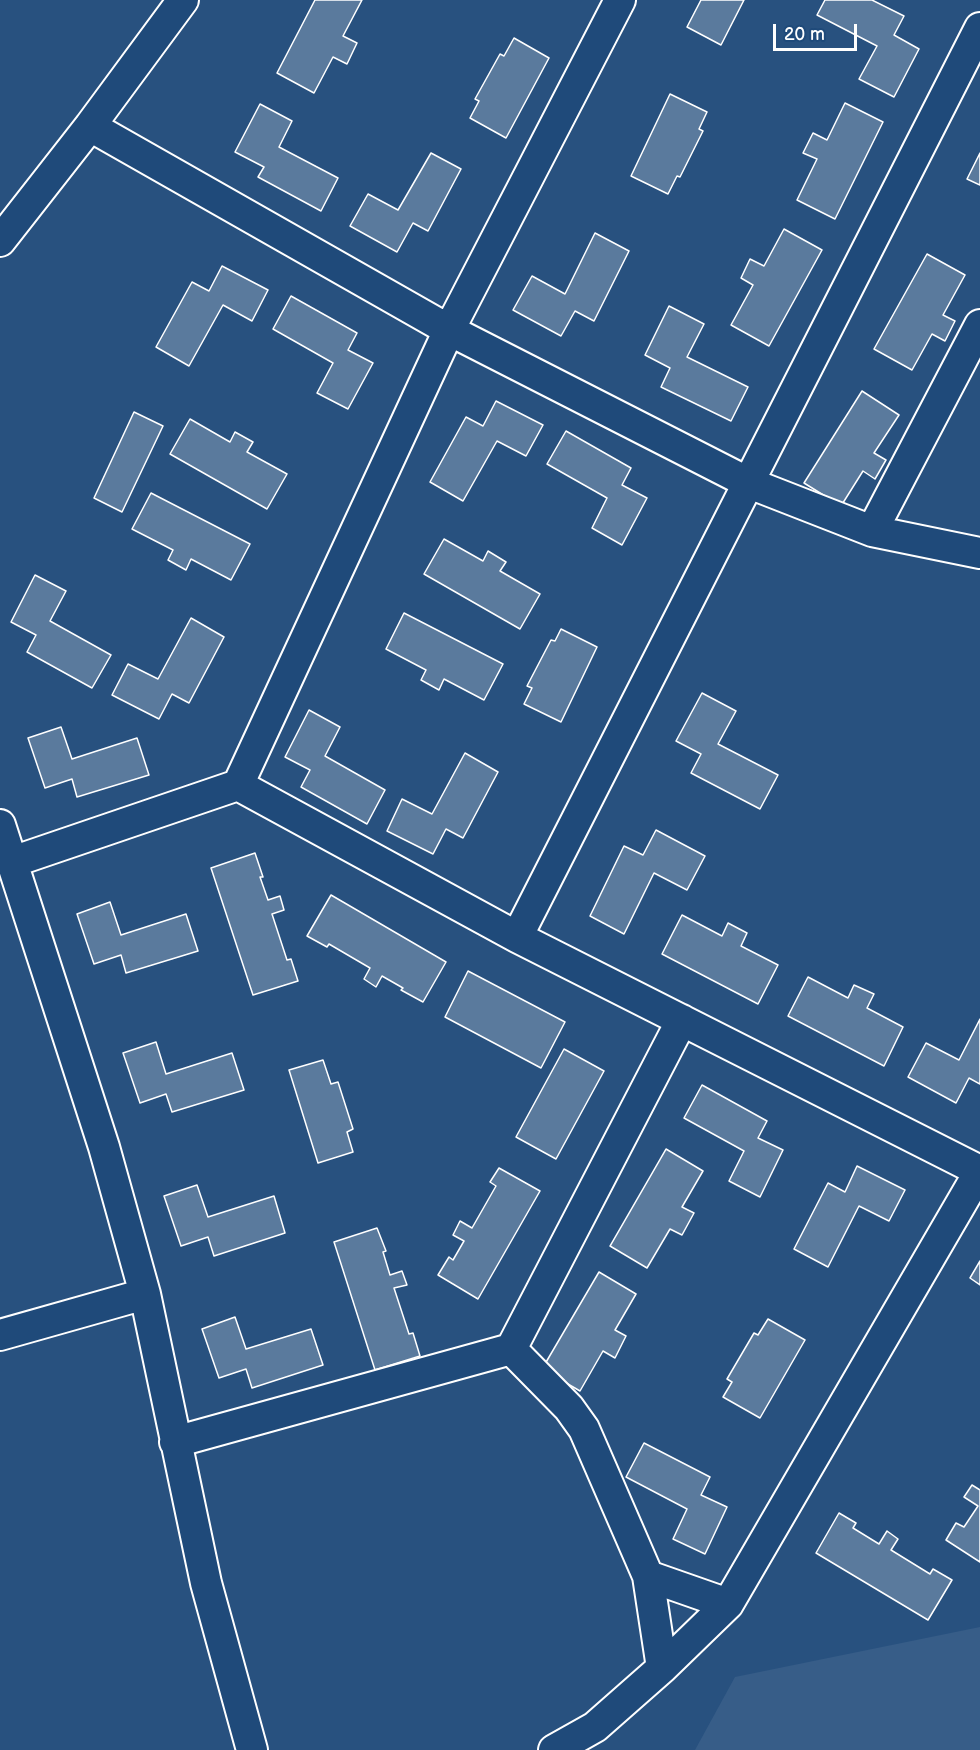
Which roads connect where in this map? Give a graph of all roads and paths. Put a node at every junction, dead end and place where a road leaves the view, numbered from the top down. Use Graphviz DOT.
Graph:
graph roads {
  1 [pos="183,0"];
  2 [pos="620,0"];
  3 [pos="980,28"];
  4 [pos="90,126"];
  5 [pos="0,241"];
  6 [pos="980,325"];
  7 [pos="449,330"];
  8 [pos="749,483"];
  9 [pos="872,531"];
  10 [pos="980,553"];
  11 [pos="238,785"];
  12 [pos="0,825"];
  13 [pos="12,862"];
  14 [pos="517,937"];
  15 [pos="682,1020"];
  16 [pos="980,1171"];
  17 [pos="145,1294"];
  18 [pos="0,1335"];
  19 [pos="511,1349"];
  20 [pos="175,1442"];
  21 [pos="648,1576"];
  22 [pos="728,1604"];
  23 [pos="662,1668"];
  24 [pos="252,1750"];
  25 [pos="554,1750"];
  1 -- 4 [label="street"];
  2 -- 7 [label="street"];
  3 -- 8 [label="street"];
  4 -- 5 [label="street"];
  4 -- 7 [label="street"];
  6 -- 9 [label="street"];
  7 -- 8 [label="street"];
  7 -- 11 [label="street"];
  8 -- 9 [label="street"];
  8 -- 14 [label="street"];
  9 -- 10 [label="street"];
  11 -- 13 [label="street"];
  11 -- 14 [label="street"];
  12 -- 13 [label="street"];
  13 -- 17 [label="street"];
  14 -- 15 [label="street"];
  15 -- 16 [label="street"];
  15 -- 19 [label="street"];
  16 -- 22 [label="street"];
  17 -- 18 [label="street"];
  17 -- 20 [label="street"];
  19 -- 20 [label="street"];
  19 -- 21 [label="street"];
  20 -- 24 [label="street"];
  21 -- 22 [label="street"];
  21 -- 23 [label="street"];
  22 -- 23 [label="street"];
  23 -- 25 [label="street"];
}
